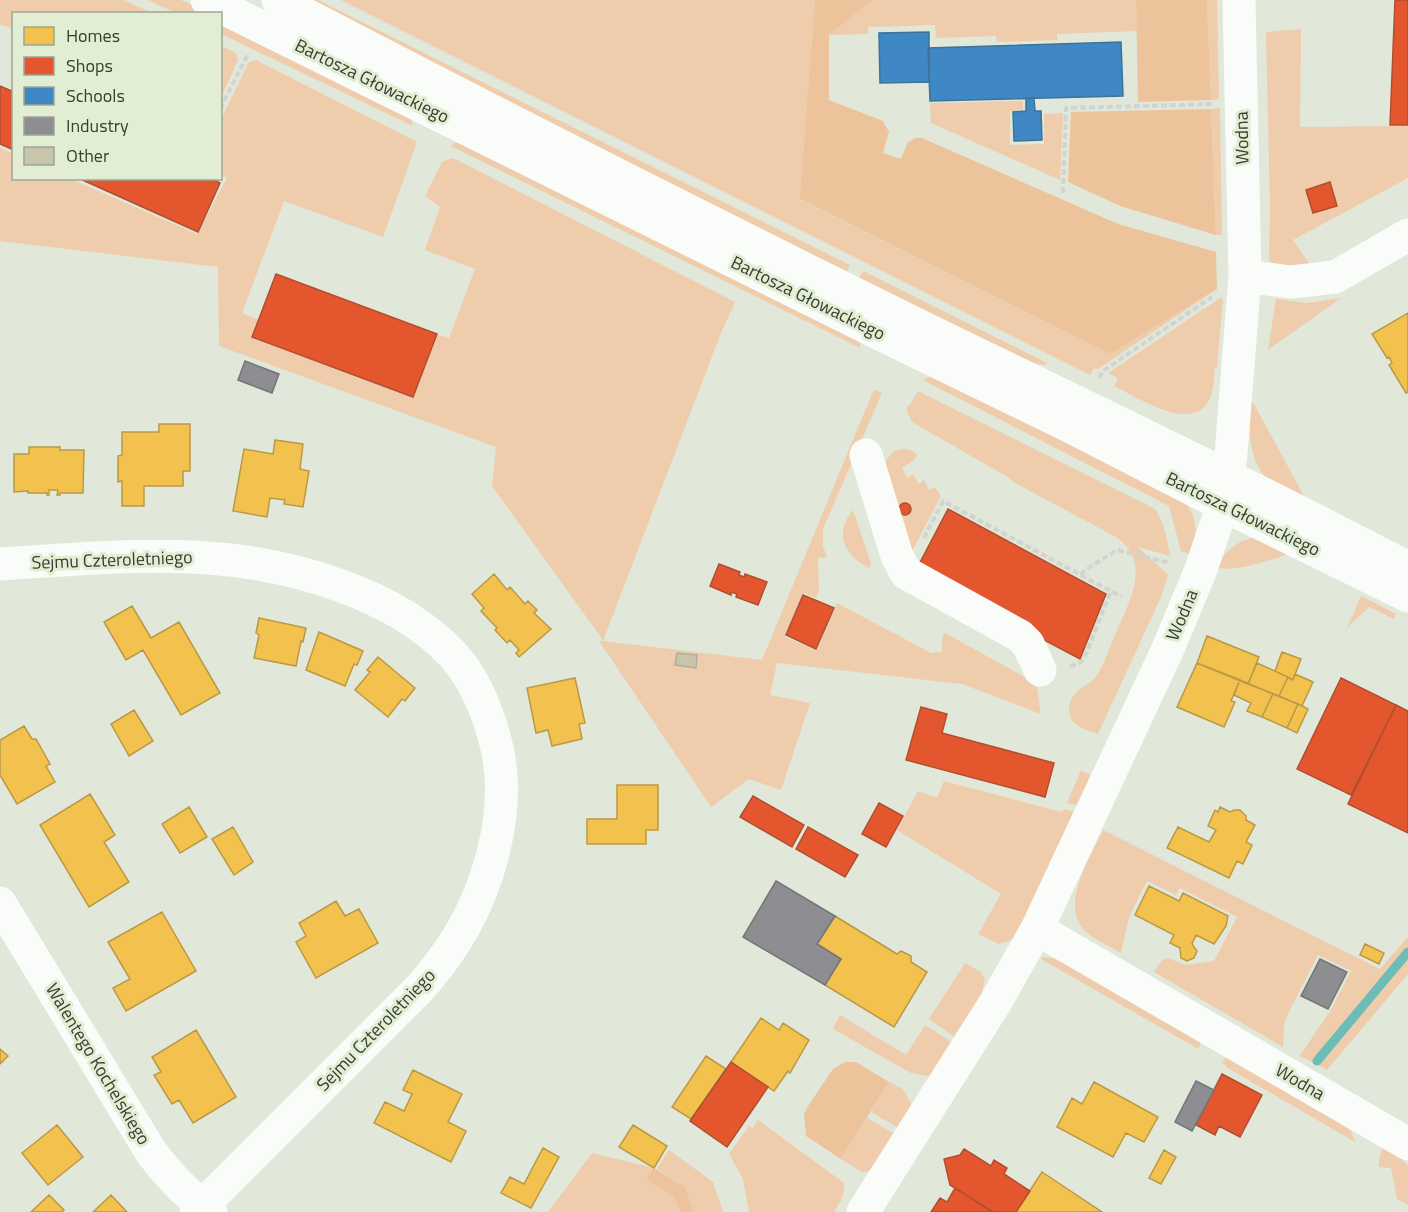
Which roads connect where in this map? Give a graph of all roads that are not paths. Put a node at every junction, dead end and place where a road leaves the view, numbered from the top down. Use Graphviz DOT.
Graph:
graph roads {
  1 [pos="207,0"];
  2 [pos="278,0"];
  3 [pos="1239,0"];
  4 [pos="1408,235"];
  5 [pos="1233,284"];
  6 [pos="860,467"];
  7 [pos="1225,491"];
  8 [pos="0,564"];
  9 [pos="1408,568"];
  10 [pos="1408,596"];
  11 [pos="1051,668"];
  12 [pos="0,903"];
  13 [pos="1037,929"];
  14 [pos="1408,1144"];
  15 [pos="203,1210"];
  16 [pos="862,1212"];
  1 -- 7 [label="street, Bartosza Głowackiego"];
  2 -- 7 [label="street, Bartosza Głowackiego"];
  3 -- 5 [label="street, Wodna"];
  4 -- 5 [label="street"];
  5 -- 7 [label="street, Wodna"];
  6 -- 11 [label="street"];
  7 -- 9 [label="street, Bartosza Głowackiego"];
  7 -- 10 [label="street, Bartosza Głowackiego"];
  7 -- 13 [label="street, Wodna"];
  8 -- 15 [label="street, Sejmu Czteroletniego"];
  12 -- 15 [label="street, Walentego Kochelskiego"];
  13 -- 14 [label="street, Wodna"];
  13 -- 16 [label="street, Wodna"];
}
